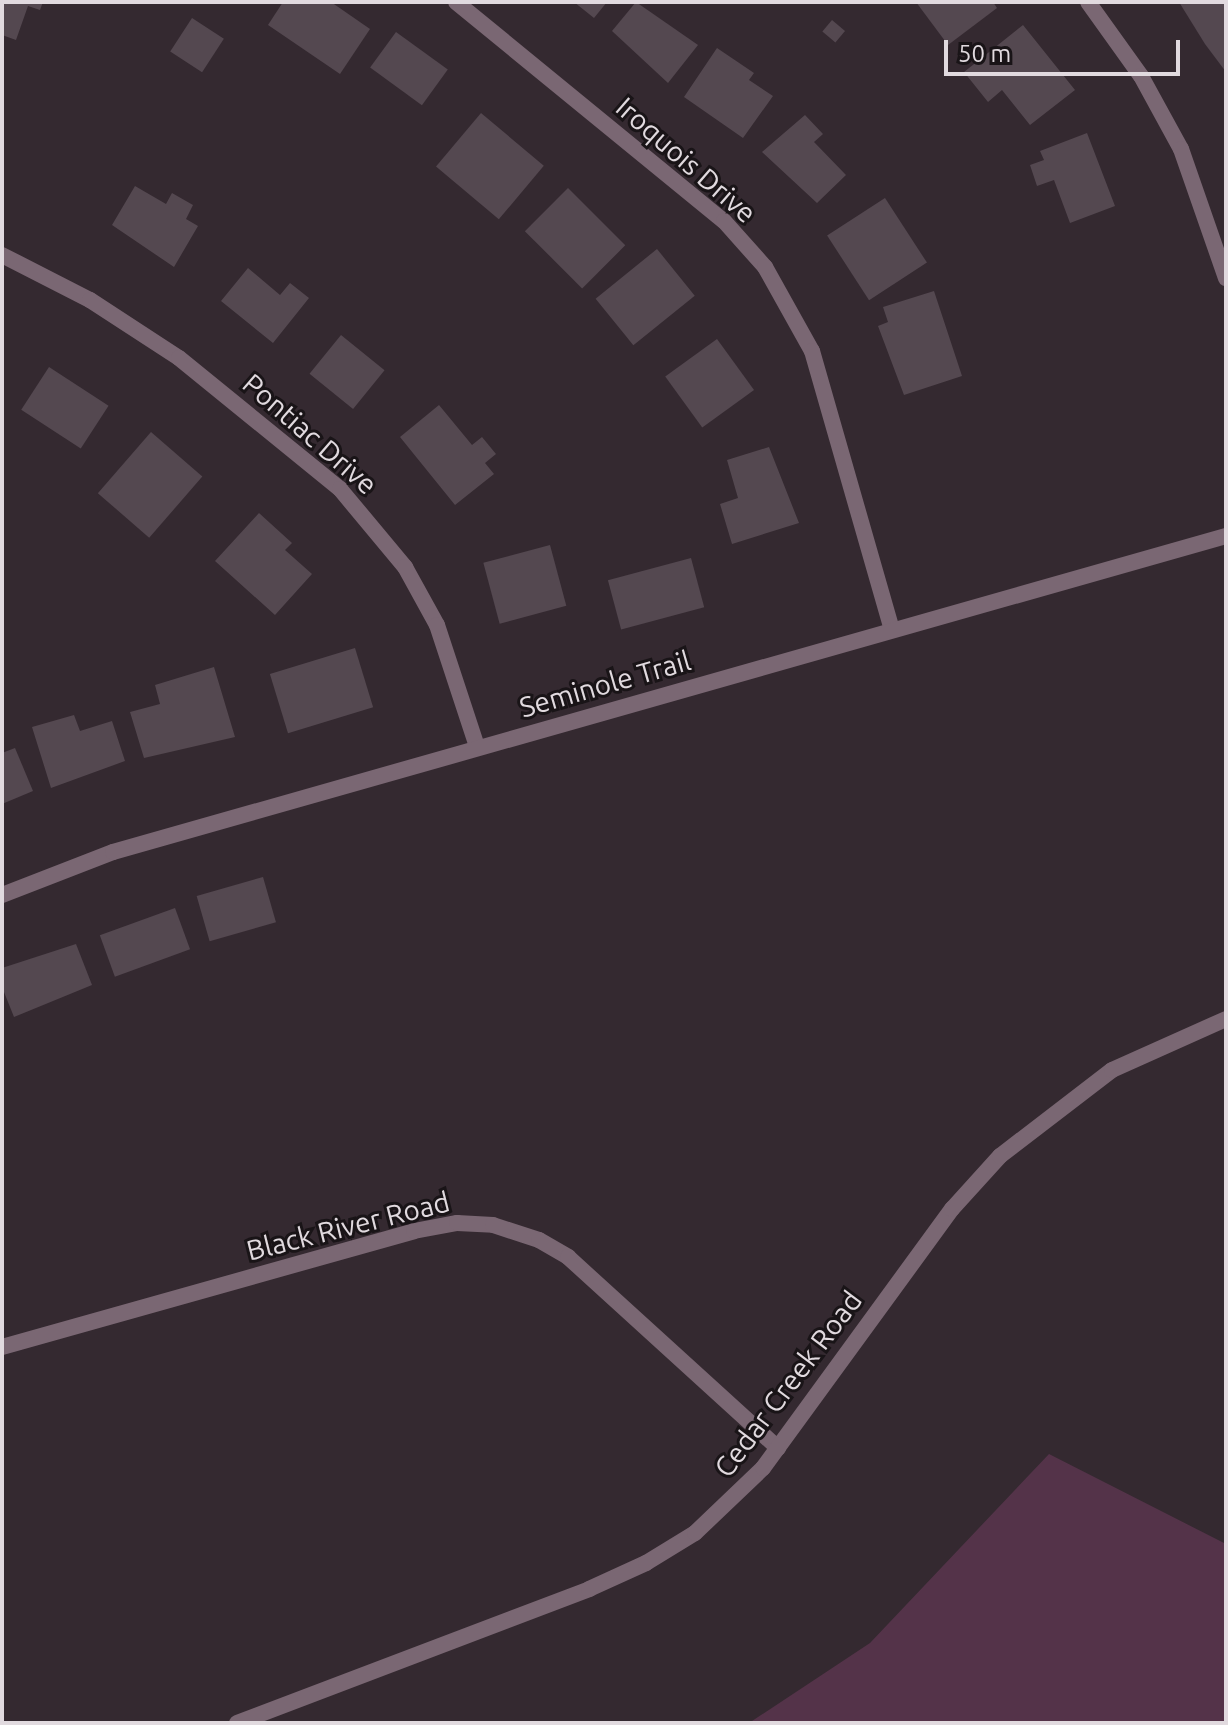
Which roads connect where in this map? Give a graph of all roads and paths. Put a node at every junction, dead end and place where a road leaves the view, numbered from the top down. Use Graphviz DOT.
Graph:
graph roads {
  1 [pos="456,2"];
  2 [pos="1088,2"];
  3 [pos="2,255"];
  4 [pos="1226,278"];
  5 [pos="1226,536"];
  6 [pos="892,630"];
  7 [pos="477,747"];
  8 [pos="2,895"];
  9 [pos="1226,1019"];
  10 [pos="2,1347"];
  11 [pos="778,1448"];
  12 [pos="237,1723"];
  1 -- 6 [label="street, Iroquois Drive"];
  2 -- 4 [label="street"];
  3 -- 7 [label="street, Pontiac Drive"];
  5 -- 6 [label="street, Seminole Trail"];
  6 -- 7 [label="street, Seminole Trail"];
  7 -- 8 [label="street, Seminole Trail"];
  9 -- 11 [label="street, Cedar Creek Road"];
  10 -- 11 [label="street, Black River Road"];
  11 -- 12 [label="street, Cedar Creek Road"];
}
